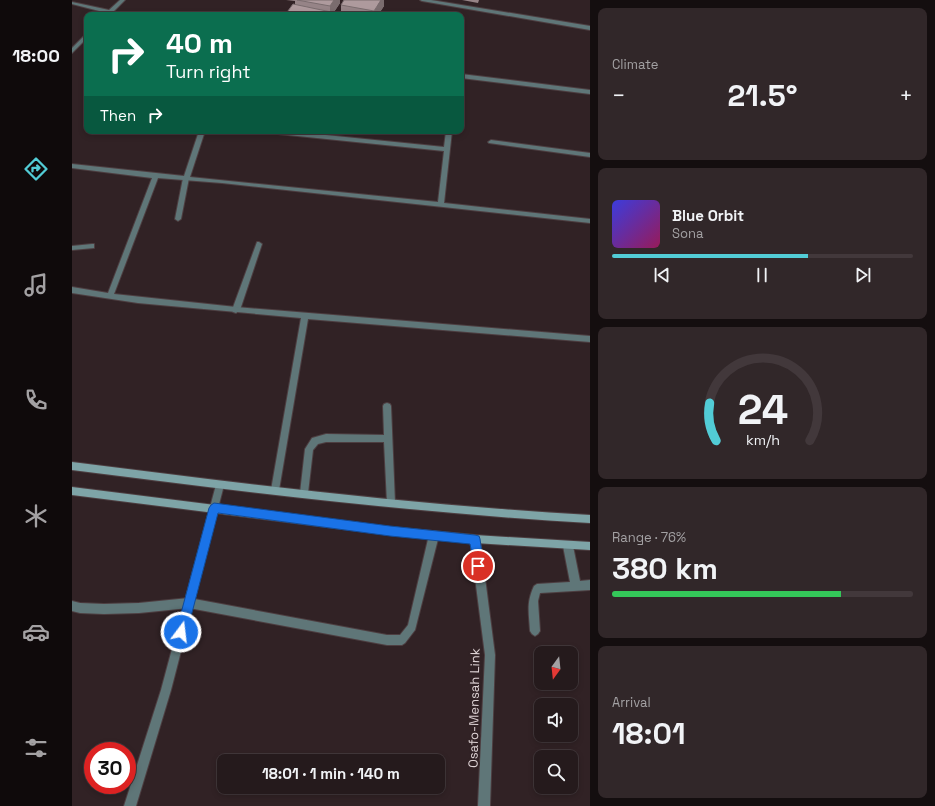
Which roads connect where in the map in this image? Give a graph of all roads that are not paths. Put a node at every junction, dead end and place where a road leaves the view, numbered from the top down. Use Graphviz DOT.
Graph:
graph roads {
  1 [pos="123,0"];
  2 [pos="422,0"];
  3 [pos="72,4"];
  4 [pos="101,12"];
  5 [pos="110,12"];
  6 [pos="590,28"];
  7 [pos="84,38"];
  8 [pos="72,51"];
  9 [pos="464,76"];
  10 [pos="590,92"];
  11 [pos="201,134"];
  12 [pos="298,134"];
  13 [pos="449,134"];
  14 [pos="491,142"];
  15 [pos="447,149"];
  16 [pos="590,155"];
  17 [pos="72,166"];
  18 [pos="156,176"];
  19 [pos="186,178"];
  20 [pos="440,205"];
  21 [pos="178,219"];
  22 [pos="590,221"];
  23 [pos="259,244"];
  24 [pos="92,246"];
  25 [pos="72,248"];
  26 [pos="72,290"];
  27 [pos="110,296"];
  28 [pos="236,310"];
  29 [pos="305,316"];
  30 [pos="590,340"];
  31 [pos="387,406"];
  32 [pos="389,439"];
  33 [pos="72,466"];
  34 [pos="220,485"];
  35 [pos="275,490"];
  36 [pos="72,491"];
  37 [pos="304,493"];
  38 [pos="391,503"];
  39 [pos="214,508"];
  40 [pos="590,519"];
  41 [pos="434,535"];
  42 [pos="475,539"];
  43 [pos="568,546"];
  44 [pos="590,546"];
  45 [pos="590,585"];
  46 [pos="576,586"];
  47 [pos="189,604"];
  48 [pos="72,606"];
  49 [pos="535,631"];
  50 [pos="130,806"];
  51 [pos="484,806"];
  1 -- 5 [label="street"];
  2 -- 6 [label="street"];
  3 -- 4 [label="street"];
  7 -- 8 [label="street"];
  9 -- 10 [label="street"];
  11 -- 19 [label="street"];
  12 -- 15 [label="street"];
  13 -- 15 [label="street"];
  14 -- 16 [label="street"];
  15 -- 20 [label="street"];
  17 -- 18 [label="street"];
  18 -- 19 [label="street"];
  18 -- 27 [label="street"];
  19 -- 20 [label="street"];
  19 -- 21 [label="street"];
  20 -- 22 [label="street"];
  23 -- 28 [label="street"];
  24 -- 25 [label="street"];
  26 -- 27 [label="street"];
  27 -- 28 [label="street"];
  28 -- 29 [label="street"];
  29 -- 30 [label="street"];
  29 -- 35 [label="street"];
  31 -- 32 [label="street"];
  32 -- 37 [label="street"];
  32 -- 38 [label="street"];
  33 -- 34 [label="street"];
  34 -- 35 [label="street"];
  34 -- 39 [label="street"];
  35 -- 37 [label="street"];
  36 -- 39 [label="street"];
  37 -- 38 [label="street"];
  38 -- 40 [label="street"];
  39 -- 41 [label="street"];
  39 -- 47 [label="street"];
  41 -- 42 [label="street"];
  41 -- 47 [label="street"];
  42 -- 43 [label="street"];
  42 -- 51 [label="street, Osafo-Mensah Link"];
  43 -- 44 [label="street"];
  43 -- 46 [label="street"];
  45 -- 46 [label="street"];
  46 -- 49 [label="street"];
  47 -- 48 [label="street"];
  47 -- 50 [label="street"];
}
